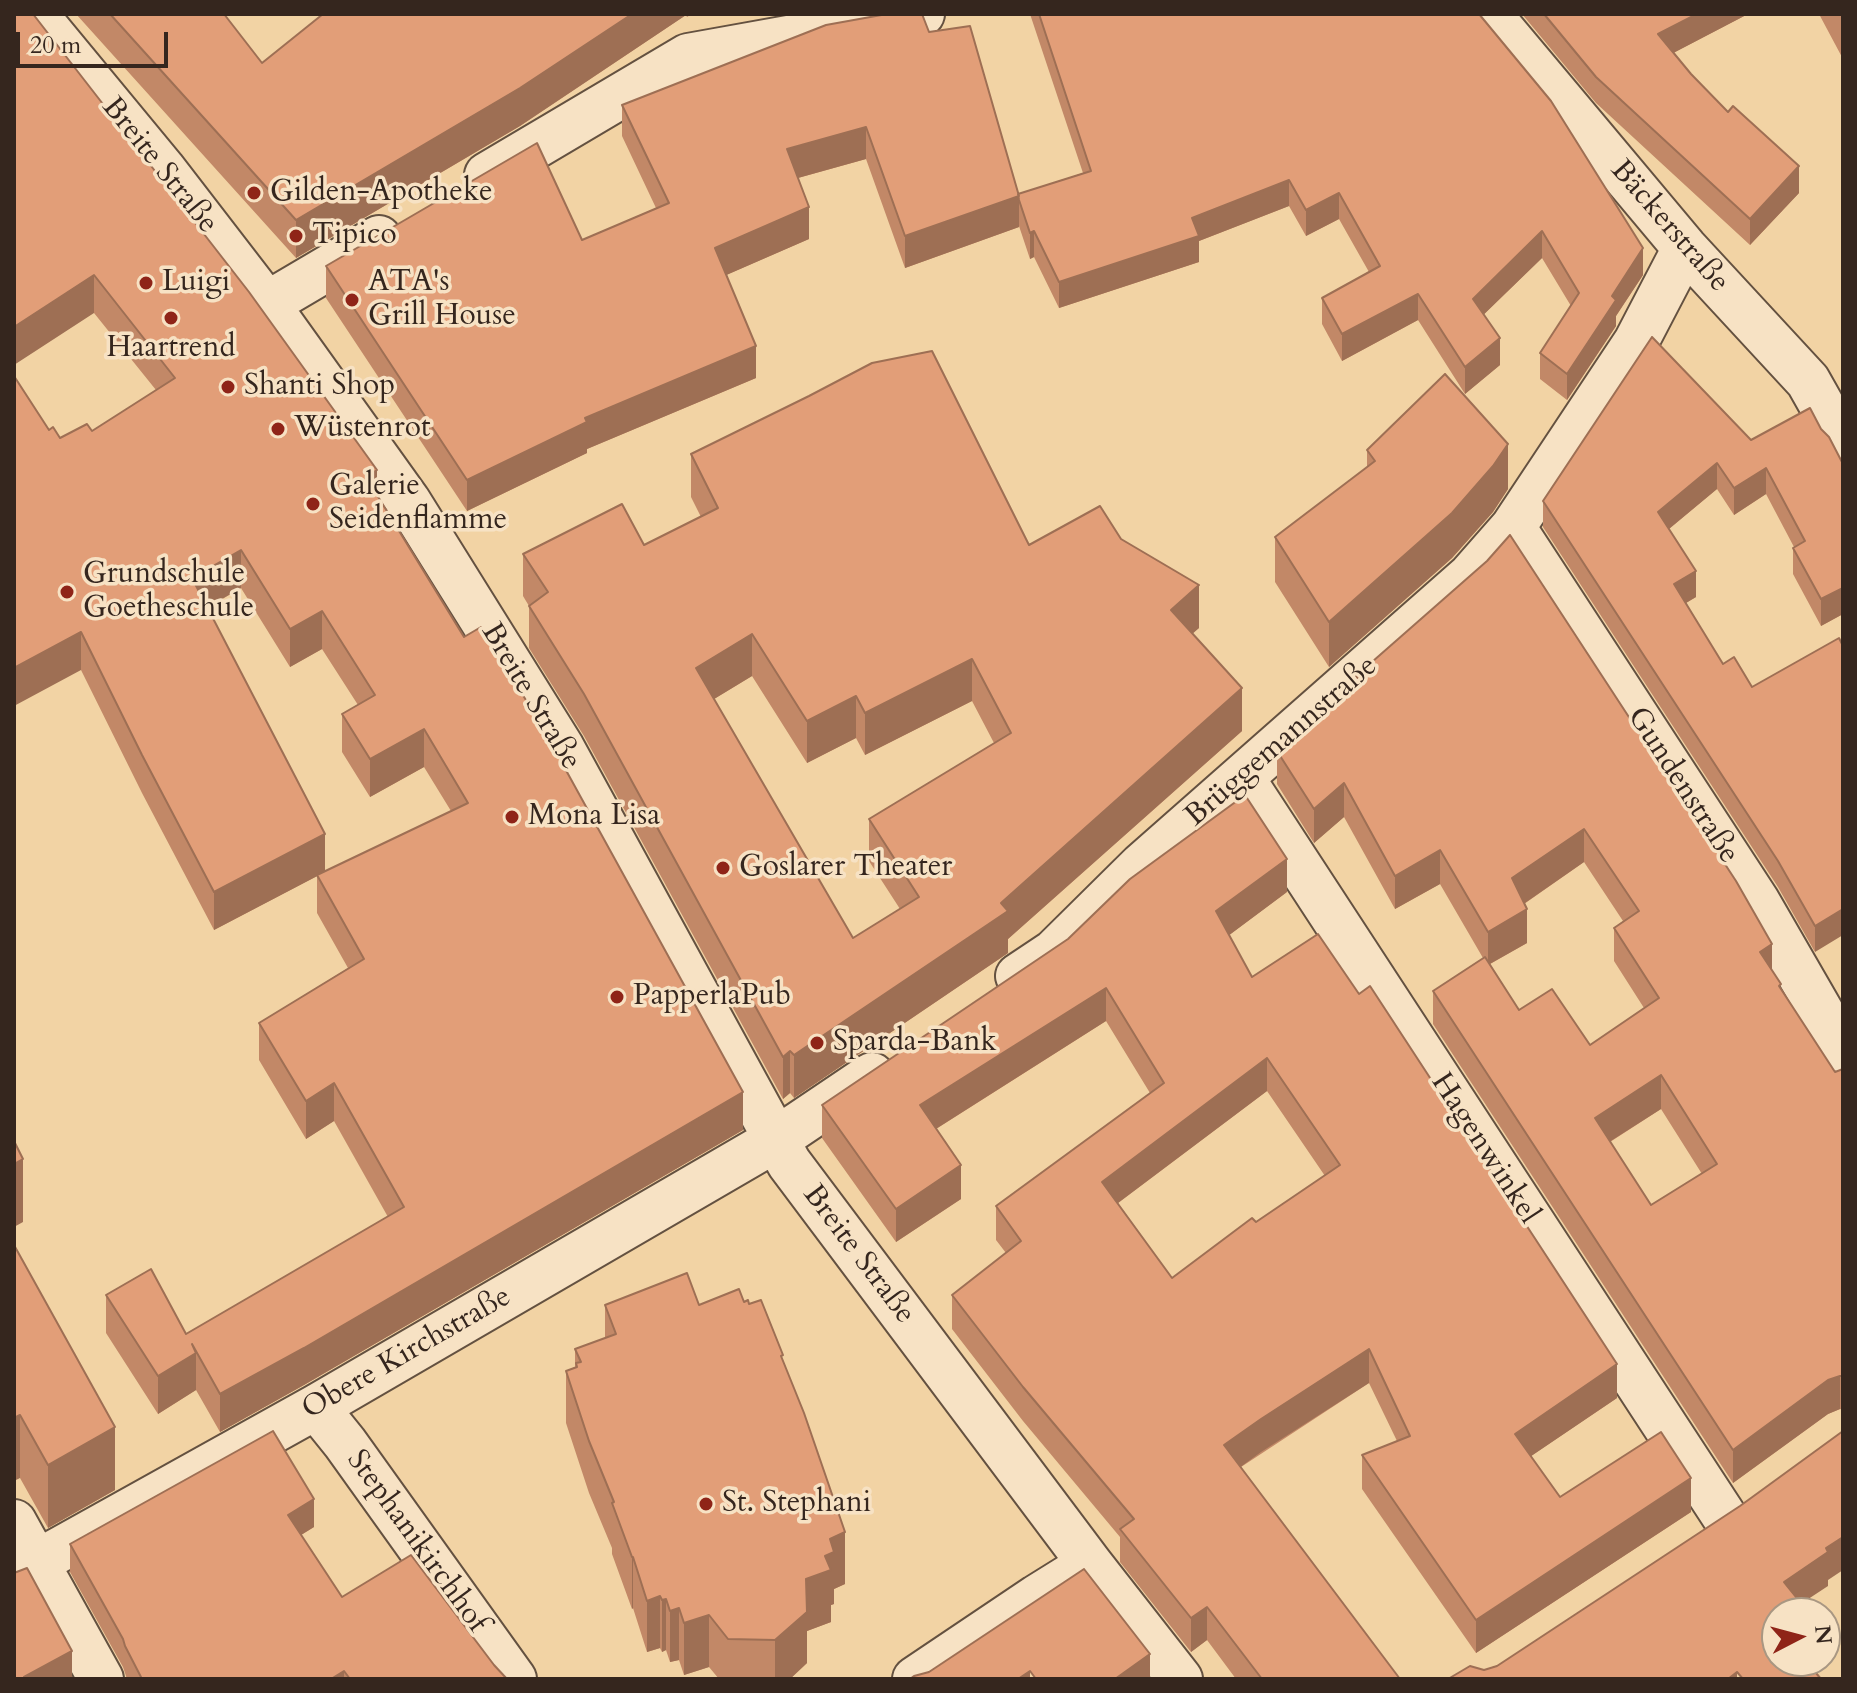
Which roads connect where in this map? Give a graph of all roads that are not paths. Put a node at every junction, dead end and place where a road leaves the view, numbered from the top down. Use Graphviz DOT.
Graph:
graph roads {
  1 [pos="35,14"];
  2 [pos="922,14"];
  3 [pos="1489,14"];
  4 [pos="457,192"];
  5 [pos="417,216"];
  6 [pos="1685,248"];
  7 [pos="267,304"];
  8 [pos="1843,443"];
  9 [pos="1513,527"];
  10 [pos="1242,778"];
  11 [pos="988,997"];
  12 [pos="909,1050"];
  13 [pos="1843,1050"];
  14 [pos="777,1139"];
  15 [pos="316,1407"];
  16 [pos="1761,1494"];
  17 [pos="14,1522"];
  18 [pos="1090,1564"];
  19 [pos="24,1569"];
  20 [pos="101,1679"];
  21 [pos="514,1679"];
  22 [pos="915,1679"];
  23 [pos="1180,1679"];
  1 -- 7 [label="street, Breite Straße"];
  2 -- 4 [label="street"];
  3 -- 6 [label="street, Bäckerstraße"];
  5 -- 7 [label="street"];
  6 -- 8 [label="street, Bäckerstraße"];
  6 -- 9 [label="street, Brüggemannstraße"];
  7 -- 14 [label="street, Breite Straße"];
  9 -- 10 [label="street, Brüggemannstraße"];
  9 -- 13 [label="street, Gundenstraße"];
  10 -- 11 [label="street, Brüggemannstraße"];
  10 -- 16 [label="street, Hagenwinkel"];
  12 -- 14 [label="street"];
  14 -- 15 [label="street, Obere Kirchstraße"];
  14 -- 18 [label="street, Breite Straße"];
  15 -- 19 [label="street, Obere Kirchstraße"];
  15 -- 21 [label="street, Stephanikirchhof"];
  17 -- 19 [label="street"];
  18 -- 22 [label="street"];
  18 -- 23 [label="street, Breite Straße"];
  19 -- 20 [label="street"];
}
